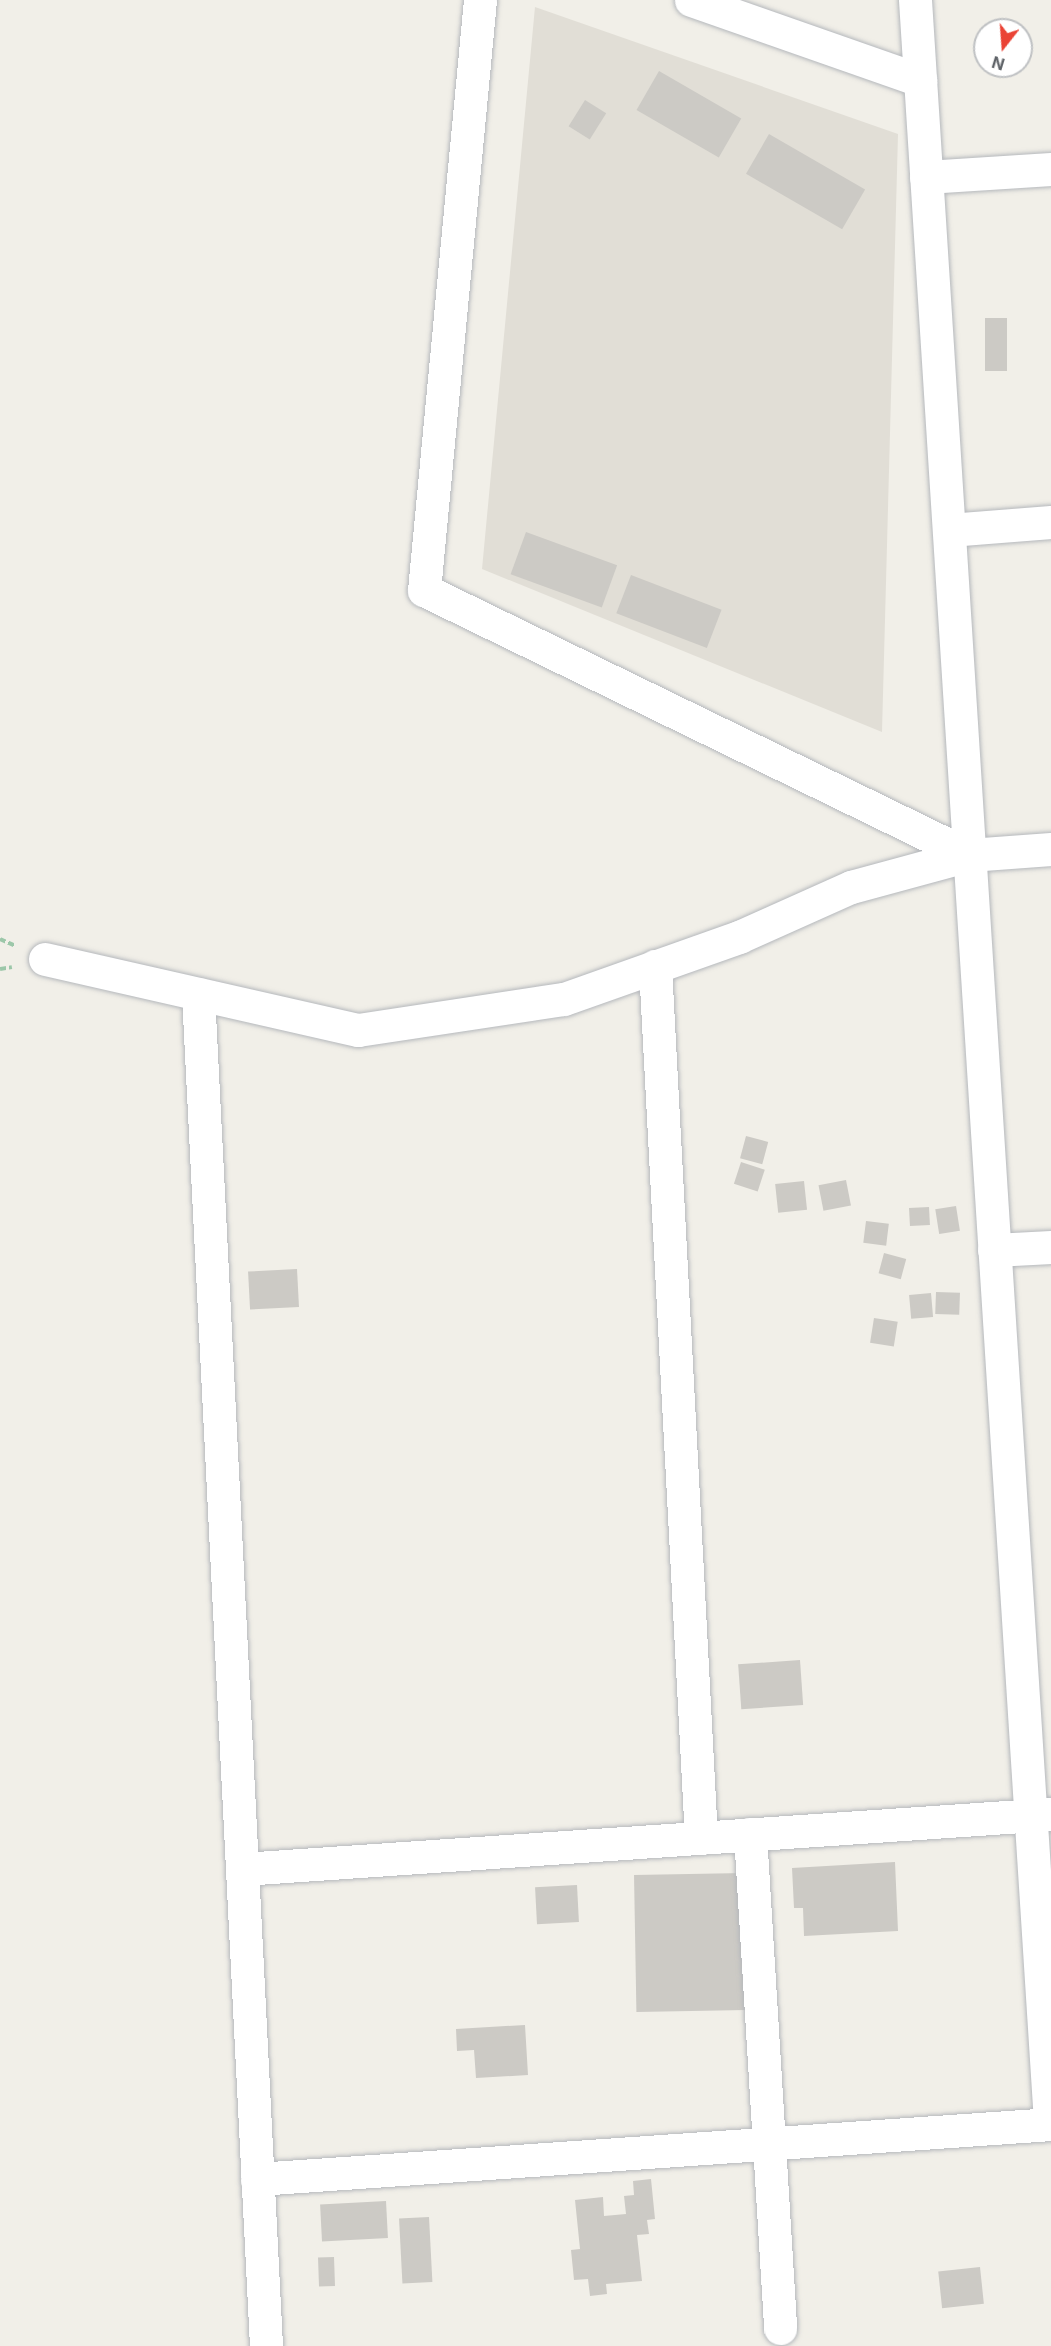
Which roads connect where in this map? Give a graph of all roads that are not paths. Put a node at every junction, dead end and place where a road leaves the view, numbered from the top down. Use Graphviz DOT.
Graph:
graph roads {
  1 [pos="480,0"];
  2 [pos="690,0"];
  3 [pos="915,0"];
  4 [pos="920,80"];
  5 [pos="1051,169"];
  6 [pos="926,177"];
  7 [pos="1051,522"];
  8 [pos="949,531"];
  9 [pos="1051,849"];
  10 [pos="969,855"];
  11 [pos="45,959"];
  12 [pos="655,966"];
  13 [pos="198,994"];
  14 [pos="1051,1247"];
  15 [pos="994,1250"];
  16 [pos="1041,1814"];
  17 [pos="750,1834"];
  18 [pos="701,1838"];
  19 [pos="242,1869"];
  20 [pos="1050,2123"];
  21 [pos="770,2144"];
  22 [pos="257,2179"];
  23 [pos="780,2328"];
  24 [pos="266,2346"];
  1 -- 10 [label="street"];
  2 -- 4 [label="street"];
  3 -- 4 [label="street"];
  4 -- 6 [label="street"];
  5 -- 6 [label="street"];
  6 -- 8 [label="street"];
  7 -- 8 [label="street"];
  8 -- 10 [label="street"];
  9 -- 10 [label="street"];
  10 -- 12 [label="street"];
  10 -- 15 [label="street"];
  11 -- 13 [label="street"];
  12 -- 13 [label="street"];
  12 -- 18 [label="street"];
  13 -- 19 [label="street"];
  14 -- 15 [label="street"];
  15 -- 16 [label="street"];
  16 -- 17 [label="street"];
  16 -- 20 [label="street"];
  17 -- 18 [label="street"];
  17 -- 21 [label="street"];
  18 -- 19 [label="street"];
  19 -- 22 [label="street"];
  20 -- 21 [label="street"];
  21 -- 22 [label="street"];
  21 -- 23 [label="street"];
  22 -- 24 [label="street"];
}
